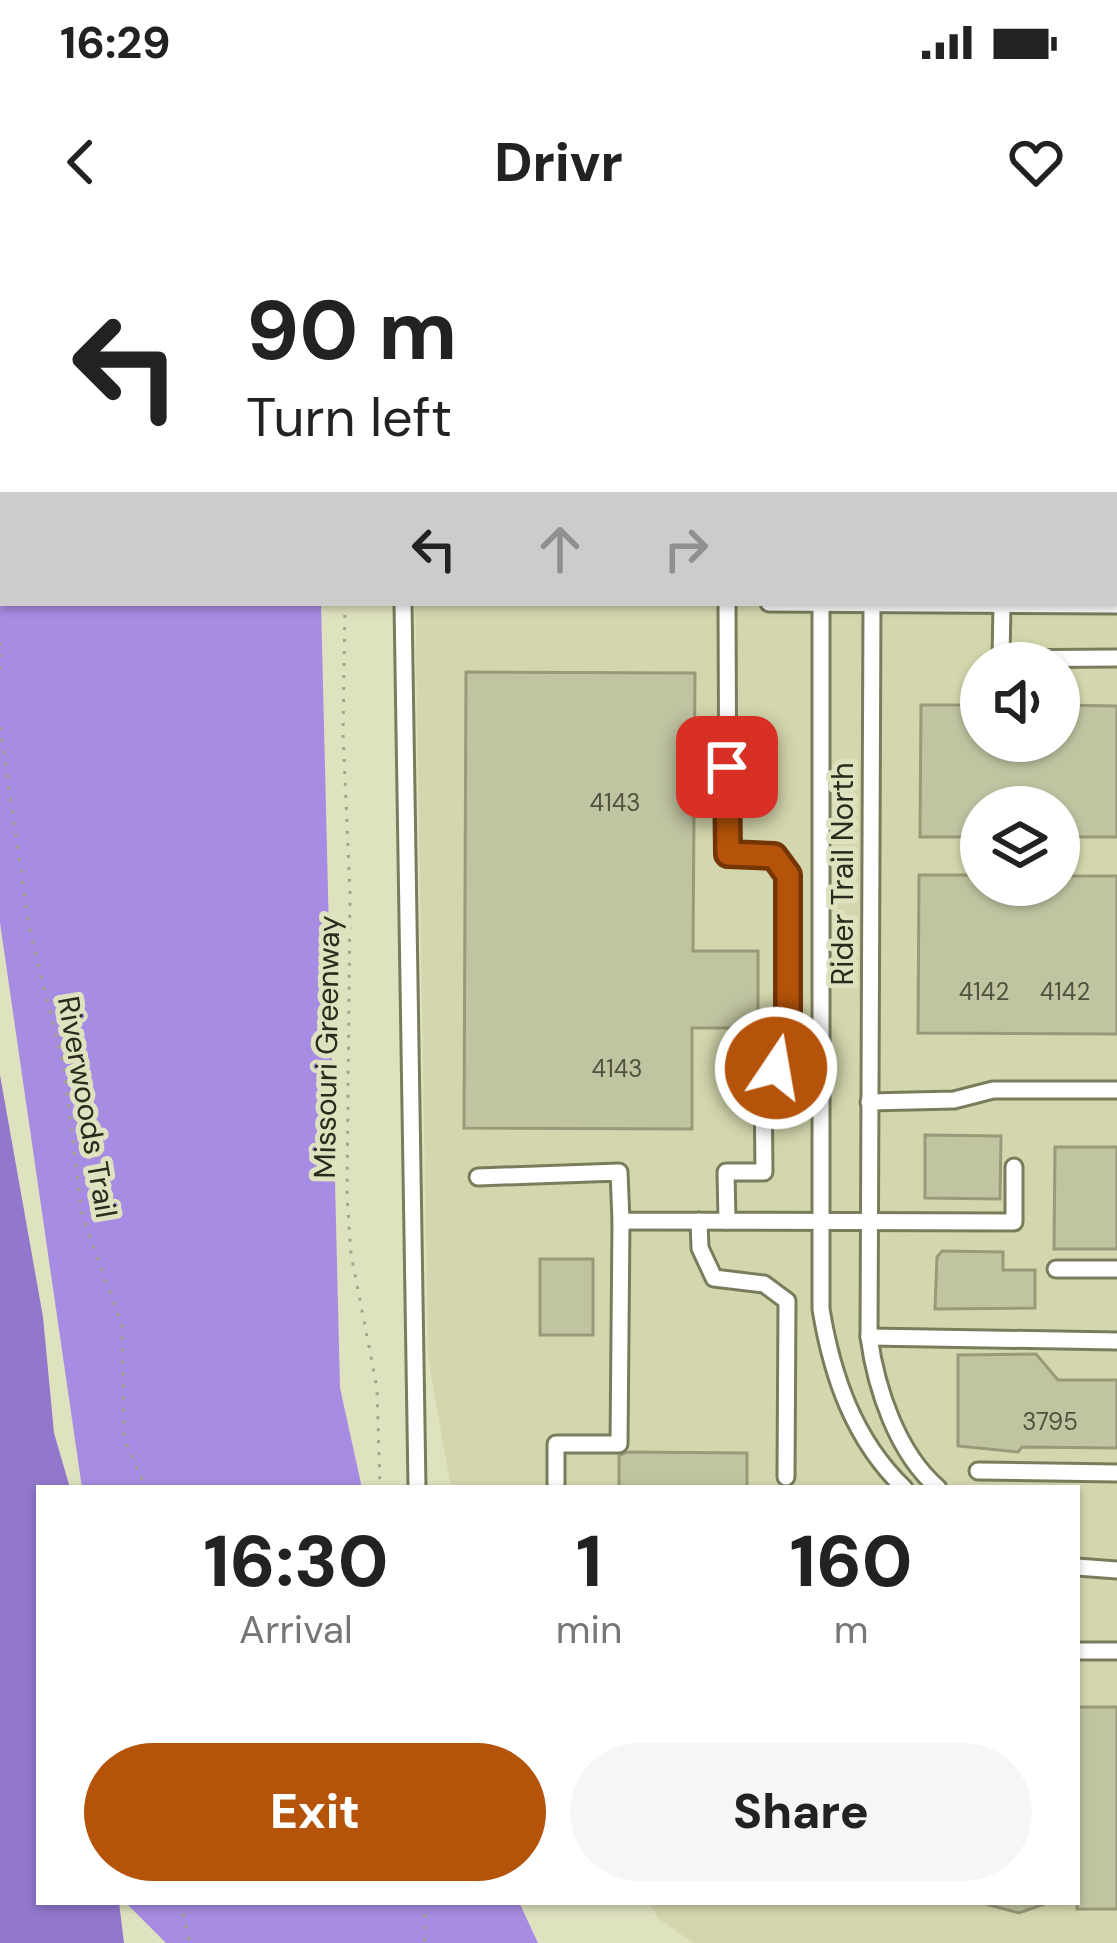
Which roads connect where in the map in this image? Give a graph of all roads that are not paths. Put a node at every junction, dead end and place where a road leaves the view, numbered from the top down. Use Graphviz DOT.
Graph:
graph roads {
  1 [pos="403,606"];
  2 [pos="727,606"];
  3 [pos="820,606"];
  4 [pos="872,606"];
  5 [pos="1002,606"];
  6 [pos="1117,658"];
  7 [pos="788,902"];
  8 [pos="819,910"];
  9 [pos="788,920"];
  10 [pos="1117,1090"];
  11 [pos="869,1102"];
  12 [pos="1014,1167"];
  13 [pos="478,1177"];
  14 [pos="821,1220"];
  15 [pos="620,1221"];
  16 [pos="698,1221"];
  17 [pos="727,1221"];
  18 [pos="868,1222"];
  19 [pos="1056,1269"];
  20 [pos="1117,1269"];
  21 [pos="869,1337"];
  22 [pos="1117,1341"];
  23 [pos="979,1471"];
  24 [pos="1117,1473"];
  25 [pos="786,1477"];
  26 [pos="418,1485"];
  27 [pos="556,1485"];
  28 [pos="901,1485"];
  29 [pos="936,1485"];
  30 [pos="1080,1567"];
  31 [pos="1117,1570"];
  32 [pos="1080,1651"];
  33 [pos="1117,1651"];
  1 -- 26 [label="street"];
  2 -- 7 [label="street"];
  3 -- 8 [label="street, Rider Trail North"];
  4 -- 11 [label="street, Rider Trail North"];
  5 -- 6 [label="street"];
  7 -- 8 [label="street"];
  7 -- 9 [label="street"];
  8 -- 9 [label="street"];
  8 -- 14 [label="street, Rider Trail North"];
  9 -- 17 [label="street"];
  10 -- 11 [label="street"];
  11 -- 18 [label="street, Rider Trail North"];
  12 -- 18 [label="street"];
  13 -- 15 [label="street"];
  14 -- 17 [label="street"];
  14 -- 18 [label="street"];
  14 -- 28 [label="street, Rider Trail North"];
  15 -- 16 [label="street"];
  15 -- 27 [label="street"];
  16 -- 17 [label="street"];
  16 -- 25 [label="street"];
  18 -- 21 [label="street, Rider Trail North"];
  19 -- 20 [label="street"];
  21 -- 22 [label="street"];
  21 -- 29 [label="street, Rider Trail North"];
  23 -- 24 [label="street"];
  30 -- 31 [label="street"];
  32 -- 33 [label="street"];
}
